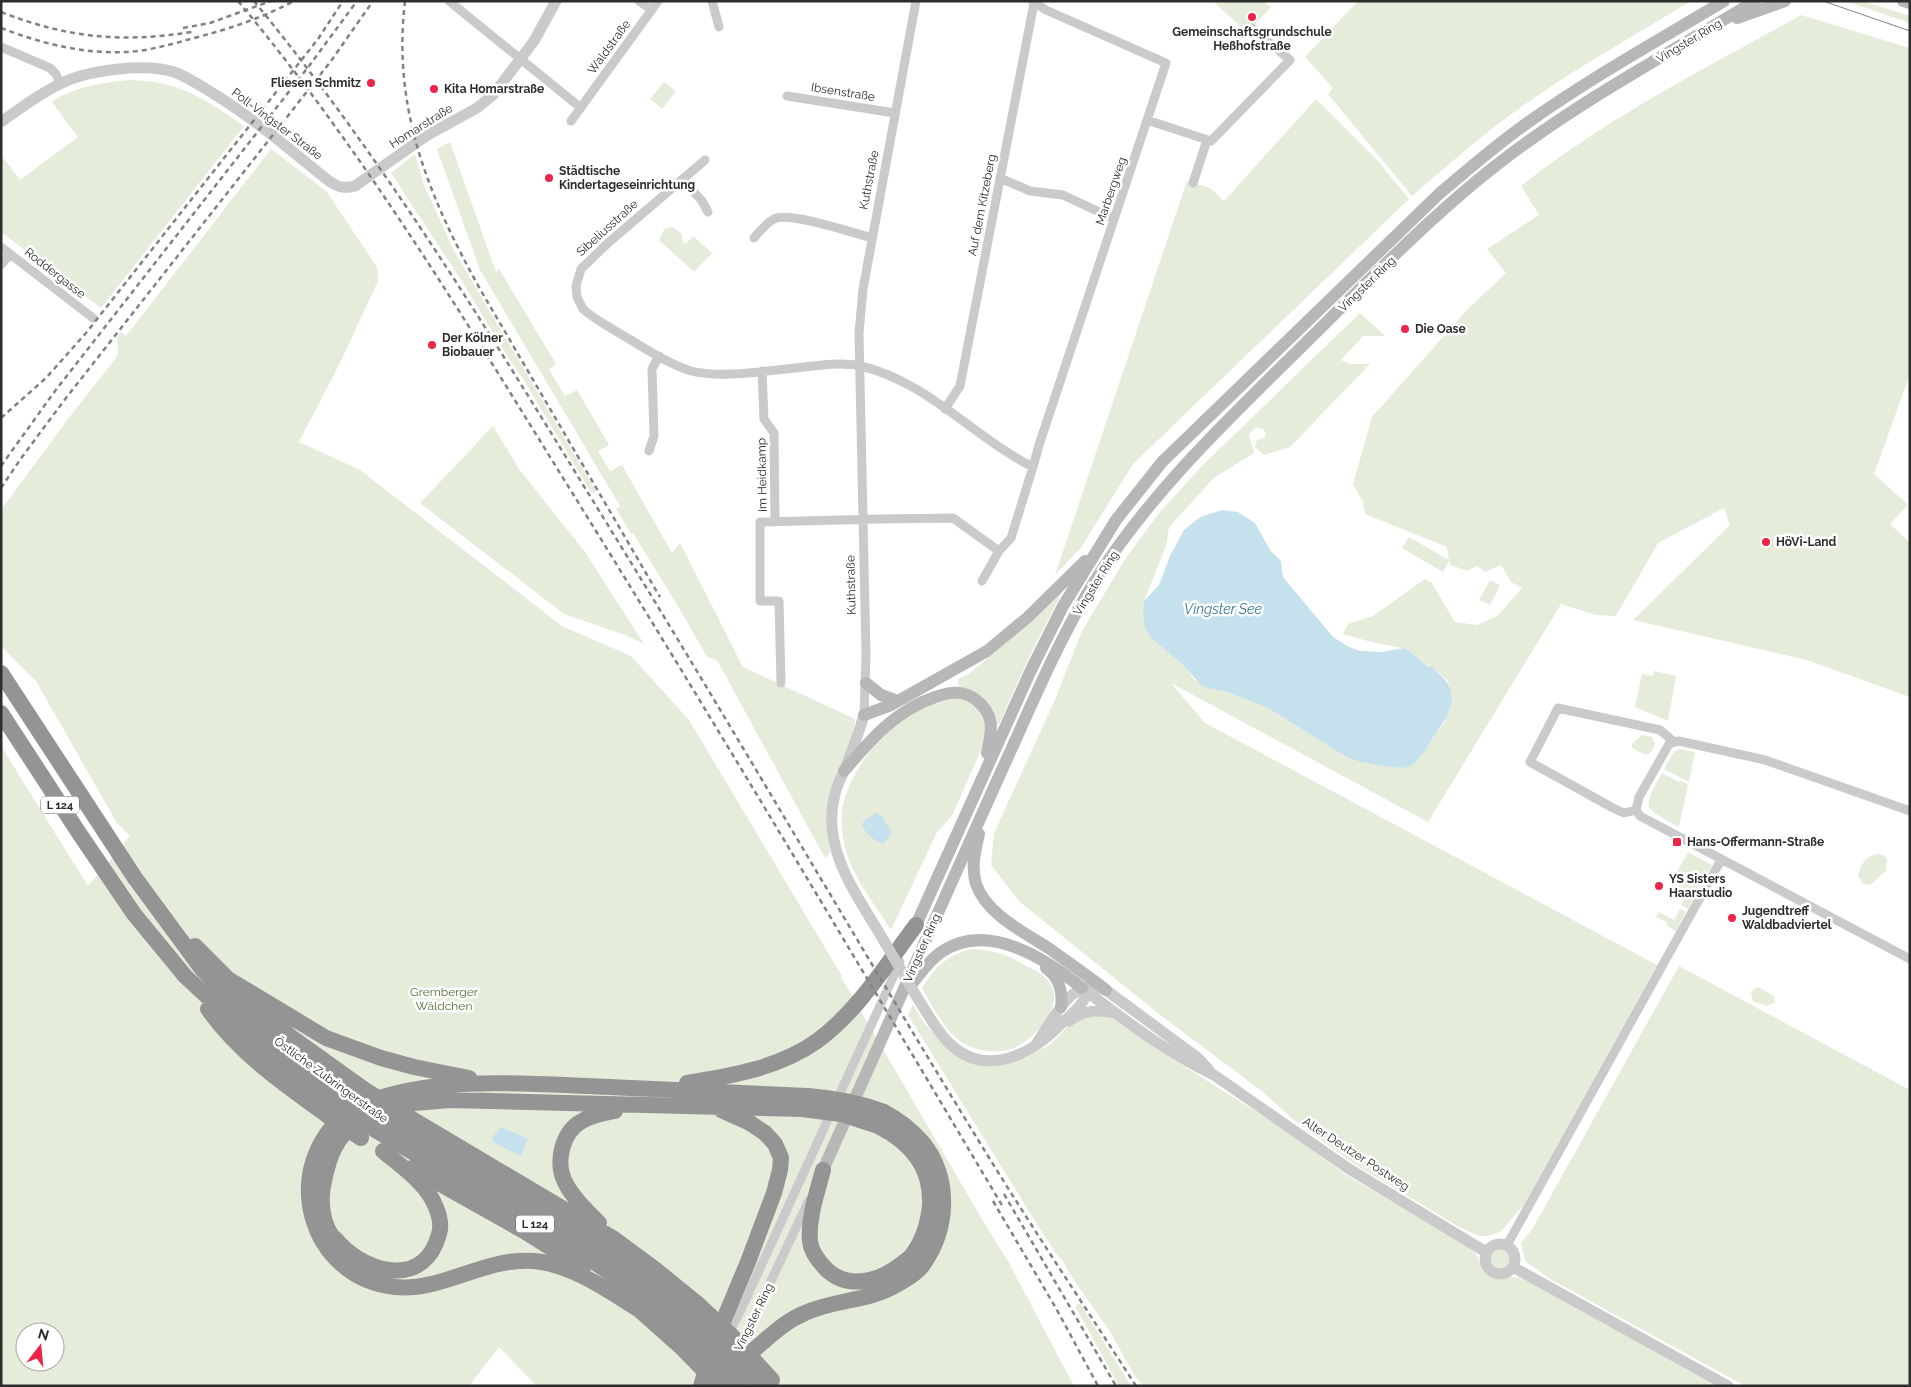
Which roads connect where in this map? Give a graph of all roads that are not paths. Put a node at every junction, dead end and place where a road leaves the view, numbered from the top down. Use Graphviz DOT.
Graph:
graph roads {
  1 [pos="449,1"];
  2 [pos="556,1"];
  3 [pos="639,1"];
  4 [pos="658,1"];
  5 [pos="712,1"];
  6 [pos="916,1"];
  7 [pos="1724,1"];
  8 [pos="1755,1"];
  9 [pos="1785,1"];
  10 [pos="1903,1"];
  11 [pos="1033,2"];
  12 [pos="1910,4"];
  13 [pos="652,10"];
  14 [pos="1713,26"];
  15 [pos="719,27"];
  16 [pos="1252,28"];
  17 [pos="1,47"];
  18 [pos="520,60"];
  19 [pos="60,83"];
  20 [pos="787,96"];
  21 [pos="581,108"];
  22 [pos="895,113"];
  23 [pos="1148,120"];
  24 [pos="572,121"];
  25 [pos="1,122"];
  26 [pos="1207,140"];
  27 [pos="706,160"];
  28 [pos="1000,178"];
  29 [pos="683,180"];
  30 [pos="1193,183"];
  31 [pos="342,188"];
  32 [pos="708,212"];
  33 [pos="1114,219"];
  34 [pos="754,238"];
  35 [pos="872,238"];
  36 [pos="1,247"];
  37 [pos="10,254"];
  38 [pos="1,265"];
  39 [pos="93,318"];
  40 [pos="659,356"];
  41 [pos="860,366"];
  42 [pos="762,372"];
  43 [pos="945,409"];
  44 [pos="650,451"];
  45 [pos="1033,467"];
  46 [pos="863,519"];
  47 [pos="775,521"];
  48 [pos="1102,544"];
  49 [pos="999,551"];
  50 [pos="982,580"];
  51 [pos="1,673"];
  52 [pos="866,682"];
  53 [pos="781,683"];
  54 [pos="898,701"];
  55 [pos="1,713"];
  56 [pos="864,715"];
  57 [pos="895,717"];
  58 [pos="1674,742"];
  59 [pos="844,771"];
  60 [pos="984,773"];
  61 [pos="990,796"];
  62 [pos="1636,810"];
  63 [pos="1910,811"];
  64 [pos="1721,860"];
  65 [pos="159,910"];
  66 [pos="916,925"];
  67 [pos="1017,948"];
  68 [pos="1910,959"];
  69 [pos="1079,970"];
  70 [pos="228,979"];
  71 [pos="1086,989"];
  72 [pos="1106,990"];
  73 [pos="900,999"];
  74 [pos="1061,1007"];
  75 [pos="1117,1014"];
  76 [pos="1052,1034"];
  77 [pos="1035,1046"];
  78 [pos="1214,1075"];
  79 [pos="500,1084"];
  80 [pos="652,1089"];
  81 [pos="345,1102"];
  82 [pos="805,1103"];
  83 [pos="640,1106"];
  84 [pos="714,1107"];
  85 [pos="881,1119"];
  86 [pos="367,1133"];
  87 [pos="383,1151"];
  88 [pos="822,1170"];
  89 [pos="614,1239"];
  90 [pos="1507,1245"];
  91 [pos="1486,1252"];
  92 [pos="1514,1266"];
  93 [pos="643,1312"];
  94 [pos="690,1326"];
  95 [pos="730,1367"];
  96 [pos="769,1384"];
  97 [pos="702,1386"];
  98 [pos="720,1386"];
  99 [pos="738,1386"];
  100 [pos="1728,1386"];
  1 -- 18 [label="street"];
  2 -- 18 [label="street, Homarstraße"];
  3 -- 13 [label="street"];
  4 -- 13 [label="street, Waldstraße"];
  5 -- 15 [label="street"];
  6 -- 22 [label="street, Kuthstraße"];
  7 -- 48 [label="main road, Vingster Ring"];
  8 -- 14 [label="main road, Vingster Ring"];
  9 -- 14 [label="main road"];
  10 -- 12 [label="main road"];
  11 -- 23 [label="street, Marbergweg"];
  11 -- 28 [label="street, Auf dem Kitzeberg"];
  13 -- 21 [label="street, Waldstraße"];
  14 -- 61 [label="main road, Vingster Ring"];
  16 -- 26 [label="street"];
  17 -- 19 [label="street"];
  18 -- 21 [label="street"];
  18 -- 31 [label="street, Homarstraße"];
  19 -- 25 [label="street, Poll-Vingster Straße"];
  19 -- 31 [label="street, Poll-Vingster Straße"];
  20 -- 22 [label="street, Ibsenstraße"];
  21 -- 24 [label="street, Waldstraße"];
  22 -- 35 [label="street, Kuthstraße"];
  23 -- 26 [label="street"];
  23 -- 33 [label="street, Marbergweg"];
  26 -- 30 [label="street"];
  27 -- 29 [label="street, Sibeliusstraße"];
  28 -- 33 [label="street"];
  28 -- 43 [label="street, Auf dem Kitzeberg"];
  29 -- 32 [label="street"];
  29 -- 40 [label="street, Sibeliusstraße"];
  33 -- 45 [label="street, Marbergweg"];
  34 -- 35 [label="street"];
  35 -- 41 [label="street, Kuthstraße"];
  36 -- 37 [label="street, Roddergasse"];
  37 -- 38 [label="street"];
  37 -- 39 [label="street, Roddergasse"];
  40 -- 42 [label="street, Sibeliusstraße"];
  40 -- 44 [label="street"];
  41 -- 42 [label="street, Sibeliusstraße"];
  41 -- 43 [label="street"];
  41 -- 46 [label="street, Kuthstraße"];
  42 -- 47 [label="street, Im Heidkamp"];
  43 -- 45 [label="street"];
  45 -- 49 [label="street, Marbergweg"];
  46 -- 47 [label="street, Im Heidkamp"];
  46 -- 49 [label="street, Im Heidkamp"];
  46 -- 52 [label="street, Kuthstraße"];
  47 -- 53 [label="street, Im Heidkamp"];
  48 -- 54 [label="main road"];
  48 -- 60 [label="main road, Vingster Ring"];
  49 -- 50 [label="street, Marbergweg"];
  51 -- 65 [label="highway, Östliche Zubringerstraße / L 124"];
  52 -- 54 [label="main road"];
  52 -- 56 [label="street, Kuthstraße"];
  54 -- 56 [label="main road"];
  55 -- 81 [label="highway, L 124"];
  56 -- 57 [label="main road"];
  56 -- 59 [label="street, Kuthstraße"];
  57 -- 59 [label="main road"];
  57 -- 60 [label="main road"];
  58 -- 62 [label="street"];
  58 -- 62 [label="street"];
  58 -- 63 [label="street"];
  59 -- 77 [label="street, Kuthstraße, bridge"];
  60 -- 66 [label="main road, Vingster Ring"];
  61 -- 69 [label="main road"];
  61 -- 73 [label="main road, Vingster Ring"];
  62 -- 64 [label="street"];
  64 -- 68 [label="street"];
  64 -- 90 [label="street"];
  65 -- 70 [label="highway"];
  65 -- 81 [label="highway, Östliche Zubringerstraße / L 124"];
  66 -- 80 [label="highway"];
  66 -- 97 [label="street, Vingster Ring"];
  67 -- 71 [label="main road"];
  67 -- 73 [label="main road"];
  67 -- 74 [label="main road"];
  69 -- 71 [label="main road"];
  69 -- 72 [label="main road"];
  70 -- 79 [label="highway"];
  70 -- 81 [label="highway"];
  71 -- 72 [label="street"];
  71 -- 74 [label="street"];
  71 -- 75 [label="street, Alter Deutzer Postweg"];
  71 -- 76 [label="street, Kuthstraße"];
  72 -- 78 [label="street, Alter Deutzer Postweg"];
  73 -- 88 [label="main road, Vingster Ring"];
  74 -- 77 [label="street"];
  75 -- 76 [label="street"];
  75 -- 78 [label="street, Alter Deutzer Postweg"];
  76 -- 77 [label="street, Kuthstraße"];
  78 -- 91 [label="street, Alter Deutzer Postweg"];
  79 -- 80 [label="highway"];
  79 -- 93 [label="highway"];
  80 -- 82 [label="highway"];
  81 -- 86 [label="highway, bridge"];
  81 -- 89 [label="highway, bridge"];
  81 -- 94 [label="highway, Östliche Zubringerstraße / L 124, bridge"];
  82 -- 84 [label="highway"];
  82 -- 85 [label="highway, bridge"];
  83 -- 84 [label="highway"];
  83 -- 87 [label="highway"];
  83 -- 89 [label="highway"];
  84 -- 97 [label="highway"];
  85 -- 88 [label="highway"];
  85 -- 95 [label="highway"];
  86 -- 87 [label="highway"];
  86 -- 94 [label="highway, Östliche Zubringerstraße / L 124"];
  87 -- 93 [label="highway"];
  88 -- 95 [label="street, Vingster Ring"];
  89 -- 94 [label="highway"];
  90 -- 91 [label="street"];
  90 -- 92 [label="street"];
  91 -- 92 [label="street"];
  92 -- 100 [label="street"];
  93 -- 94 [label="highway"];
  94 -- 96 [label="highway, bridge"];
  94 -- 98 [label="highway, bridge"];
  94 -- 99 [label="highway, Östliche Zubringerstraße / L 124, bridge"];
  95 -- 98 [label="street, Vingster Ring"];
}
